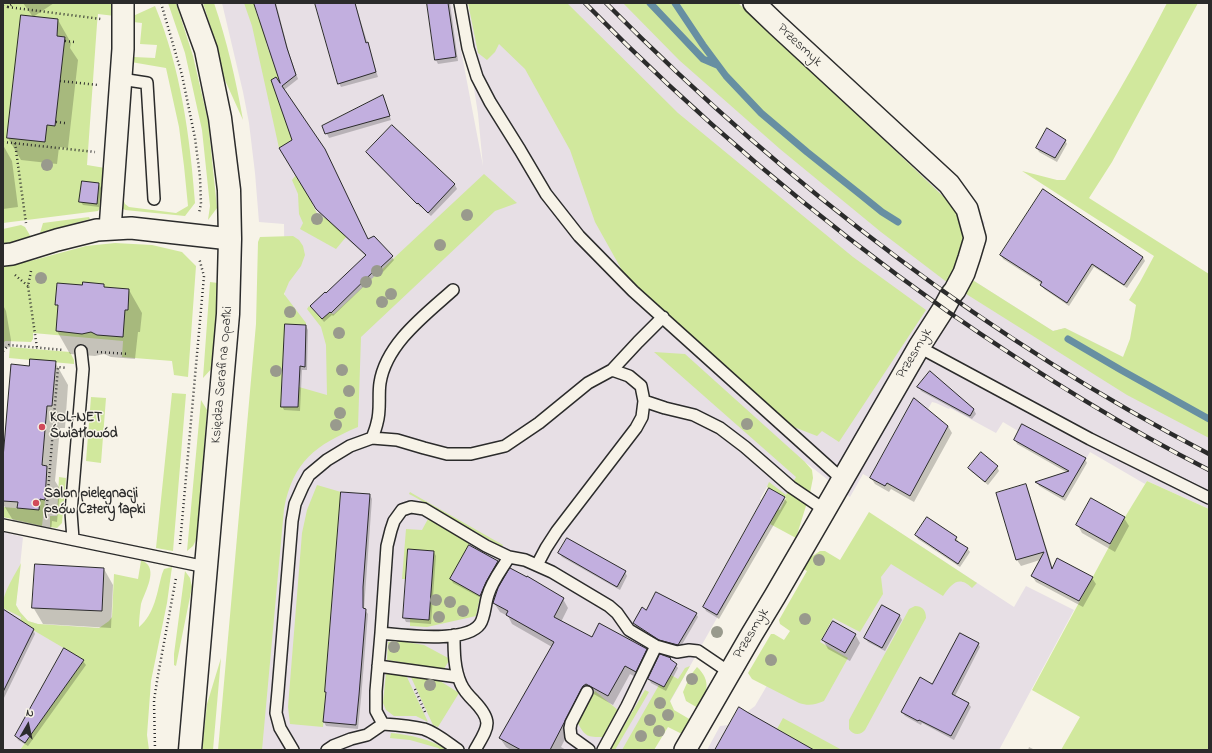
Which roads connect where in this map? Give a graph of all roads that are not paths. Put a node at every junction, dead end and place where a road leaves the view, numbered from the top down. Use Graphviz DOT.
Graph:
graph roads {
  1 [pos="189,3"];
  2 [pos="460,3"];
  3 [pos="754,3"];
  4 [pos="123,13"];
  5 [pos="121,84"];
  6 [pos="154,199"];
  7 [pos="110,229"];
  8 [pos="230,239"];
  9 [pos="3,255"];
  10 [pos="453,290"];
  11 [pos="662,317"];
  12 [pos="919,347"];
  13 [pos="81,351"];
  14 [pos="612,370"];
  15 [pos="644,401"];
  16 [pos="372,438"];
  17 [pos="843,480"];
  18 [pos="1209,498"];
  19 [pos="825,510"];
  20 [pos="3,525"];
  21 [pos="73,539"];
  22 [pos="509,557"];
  23 [pos="536,565"];
  24 [pos="206,567"];
  25 [pos="381,633"];
  26 [pos="454,635"];
  27 [pos="656,646"];
  28 [pos="378,666"];
  29 [pos="729,672"];
  30 [pos="458,677"];
  31 [pos="587,692"];
  32 [pos="383,724"];
  33 [pos="190,750"];
  34 [pos="293,750"];
  35 [pos="327,750"];
  36 [pos="458,750"];
  37 [pos="475,750"];
  38 [pos="589,750"];
  39 [pos="603,750"];
  40 [pos="685,750"];
  1 -- 8 [label="street, Księdza Serafina Opałki"];
  2 -- 11 [label="lane"];
  3 -- 12 [label="street, Przesmyk"];
  4 -- 5 [label="street"];
  5 -- 6 [label="lane"];
  5 -- 7 [label="street"];
  7 -- 8 [label="street"];
  7 -- 9 [label="street"];
  8 -- 24 [label="street, Księdza Serafina Opałki"];
  10 -- 16 [label="lane"];
  11 -- 14 [label="lane"];
  11 -- 17 [label="lane"];
  12 -- 17 [label="street, Przesmyk"];
  12 -- 18 [label="lane"];
  13 -- 21 [label="lane"];
  14 -- 15 [label="lane"];
  14 -- 16 [label="lane"];
  15 -- 19 [label="lane"];
  15 -- 23 [label="lane"];
  16 -- 34 [label="lane"];
  17 -- 19 [label="street, Przesmyk"];
  19 -- 29 [label="street, Przesmyk"];
  20 -- 21 [label="lane"];
  21 -- 24 [label="lane"];
  22 -- 23 [label="lane"];
  22 -- 25 [label="lane"];
  22 -- 26 [label="lane"];
  23 -- 27 [label="lane"];
  24 -- 33 [label="street, Księdza Serafina Opałki"];
  25 -- 26 [label="lane"];
  25 -- 28 [label="lane"];
  26 -- 30 [label="lane"];
  27 -- 29 [label="lane"];
  27 -- 39 [label="lane"];
  28 -- 30 [label="lane"];
  28 -- 32 [label="lane"];
  29 -- 40 [label="street, Przesmyk"];
  30 -- 37 [label="lane"];
  31 -- 38 [label="lane"];
  32 -- 35 [label="lane"];
  32 -- 36 [label="lane"];
}
